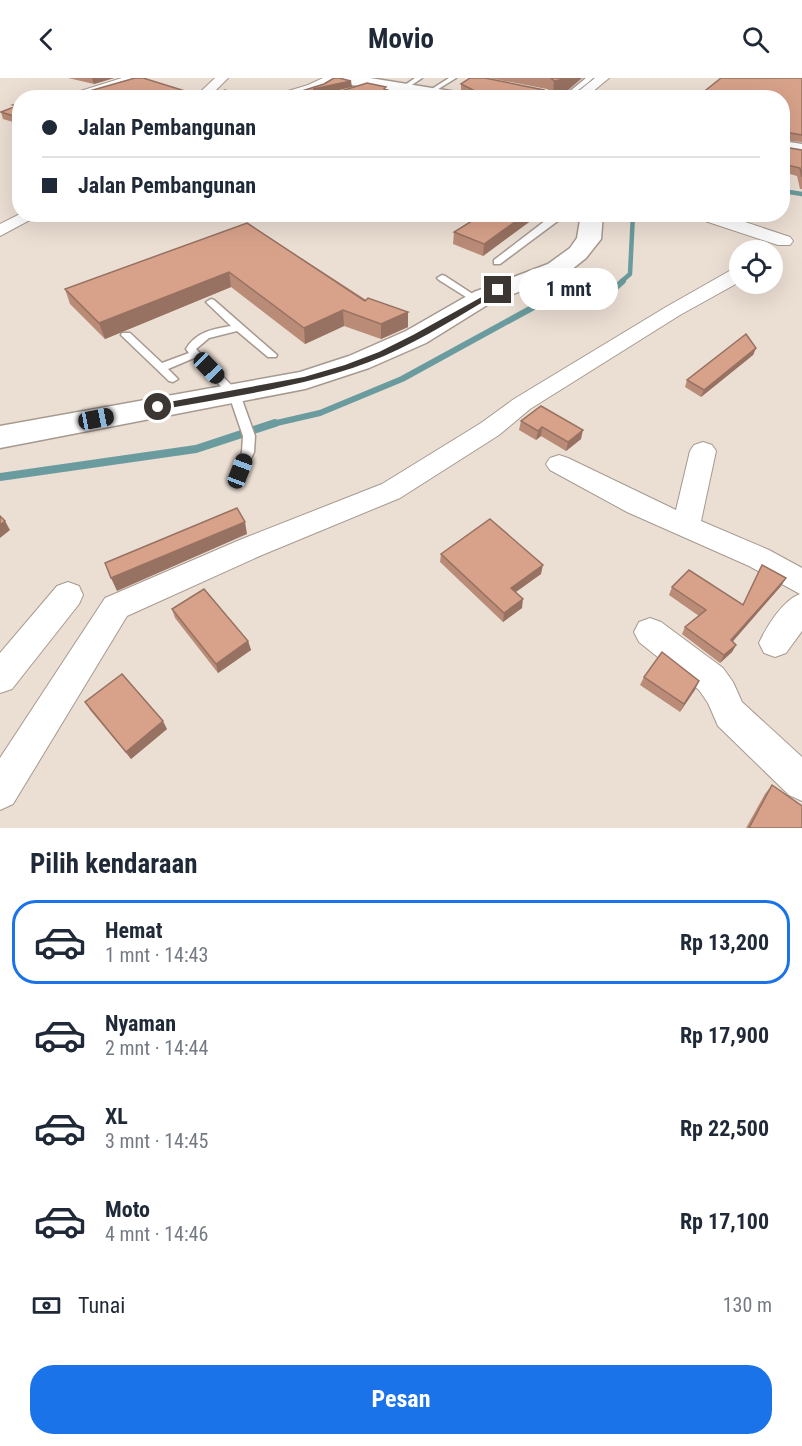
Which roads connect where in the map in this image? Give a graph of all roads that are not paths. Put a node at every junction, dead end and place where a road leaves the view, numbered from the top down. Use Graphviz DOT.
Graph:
graph roads {
  1 [pos="136,78"];
  2 [pos="222,78"];
  3 [pos="333,78"];
  4 [pos="343,78"];
  5 [pos="453,78"];
  6 [pos="590,78"];
  7 [pos="603,78"];
  8 [pos="415,89"];
  9 [pos="92,90"];
  10 [pos="209,90"];
  11 [pos="304,90"];
  12 [pos="575,90"];
  13 [pos="587,90"];
  14 [pos="17,222"];
  15 [pos="551,222"];
  16 [pos="591,222"];
  17 [pos="720,222"];
  18 [pos="0,231"];
  19 [pos="802,233"];
  20 [pos="762,240"];
  21 [pos="783,242"];
  22 [pos="497,262"];
  23 [pos="442,278"];
  24 [pos="729,279"];
  25 [pos="477,300"];
  26 [pos="211,302"];
  27 [pos="239,328"];
  28 [pos="126,335"];
  29 [pos="196,354"];
  30 [pos="272,355"];
  31 [pos="160,368"];
  32 [pos="173,379"];
  33 [pos="238,406"];
  34 [pos="0,437"];
  35 [pos="703,451"];
  36 [pos="559,464"];
  37 [pos="240,471"];
  38 [pos="686,526"];
  39 [pos="802,582"];
  40 [pos="68,595"];
  41 [pos="802,606"];
  42 [pos="650,632"];
  43 [pos="775,643"];
  44 [pos="0,678"];
  45 [pos="802,782"];
  46 [pos="0,791"];
  1 -- 9 [label="street"];
  2 -- 10 [label="street"];
  3 -- 11 [label="street"];
  4 -- 8 [label="main road"];
  5 -- 8 [label="lane"];
  6 -- 12 [label="lane"];
  7 -- 13 [label="street"];
  14 -- 18 [label="street"];
  15 -- 22 [label="lane"];
  16 -- 25 [label="main road"];
  17 -- 20 [label="street"];
  19 -- 21 [label="street"];
  23 -- 25 [label="lane"];
  24 -- 46 [label="street"];
  25 -- 33 [label="main road"];
  26 -- 27 [label="lane"];
  27 -- 29 [label="lane"];
  27 -- 30 [label="lane"];
  28 -- 31 [label="lane"];
  29 -- 31 [label="lane"];
  29 -- 33 [label="lane"];
  31 -- 32 [label="lane"];
  33 -- 34 [label="main road"];
  33 -- 37 [label="lane"];
  35 -- 38 [label="street"];
  36 -- 38 [label="street"];
  38 -- 39 [label="street"];
  40 -- 44 [label="street"];
  41 -- 43 [label="street"];
  42 -- 45 [label="street"];
}
